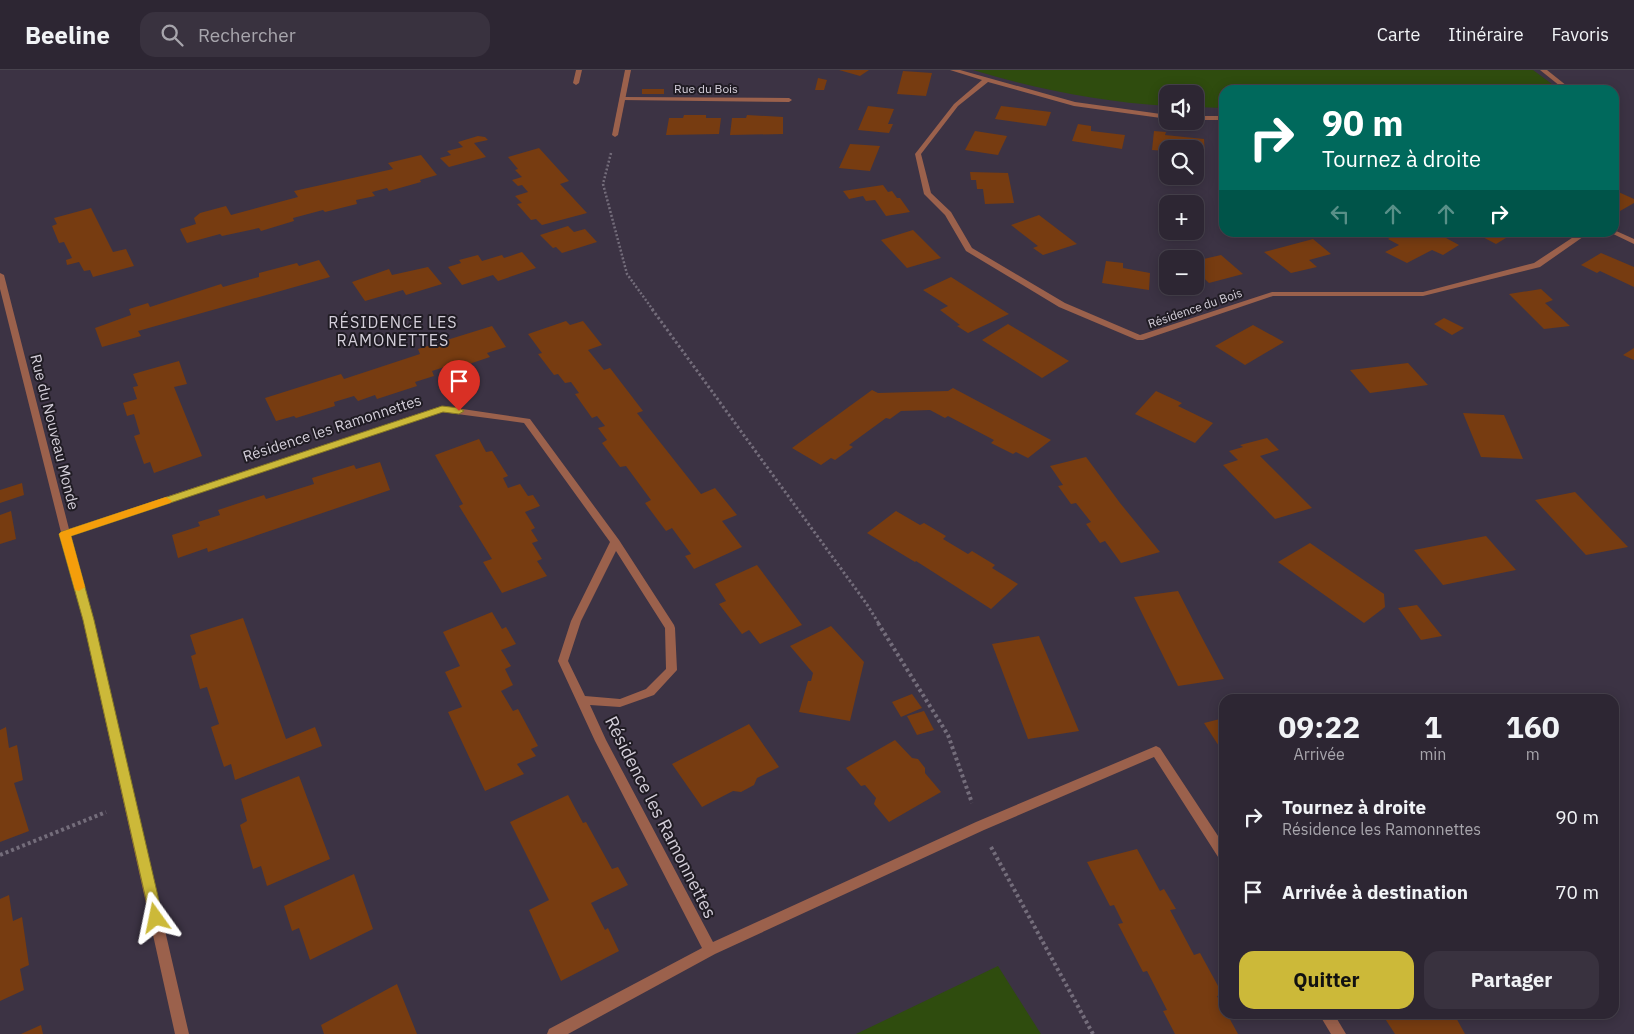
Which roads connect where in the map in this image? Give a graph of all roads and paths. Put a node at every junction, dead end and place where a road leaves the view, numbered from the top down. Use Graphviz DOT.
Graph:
graph roads {
  1 [pos="579,70"];
  2 [pos="628,70"];
  3 [pos="953,70"];
  4 [pos="1542,70"];
  5 [pos="986,81"];
  6 [pos="576,83"];
  7 [pos="1562,85"];
  8 [pos="622,99"];
  9 [pos="789,100"];
  10 [pos="1159,116"];
  11 [pos="1204,118"];
  12 [pos="1219,118"];
  13 [pos="616,135"];
  14 [pos="1619,235"];
  15 [pos="1579,237"];
  16 [pos="1634,242"];
  17 [pos="0,275"];
  18 [pos="65,534"];
  19 [pos="615,542"];
  20 [pos="582,700"];
  21 [pos="130,801"];
  22 [pos="980,826"];
  23 [pos="1219,848"];
  24 [pos="0,855"];
  25 [pos="710,950"];
  26 [pos="1329,1019"];
  27 [pos="182,1034"];
  28 [pos="554,1034"];
  29 [pos="1093,1034"];
  30 [pos="1339,1034"];
  1 -- 6 [label="street"];
  2 -- 8 [label="street"];
  3 -- 5 [label="street"];
  4 -- 7 [label="street"];
  5 -- 10 [label="street"];
  5 -- 15 [label="street, Résidence du Bois"];
  8 -- 9 [label="street, Rue du Bois"];
  8 -- 13 [label="street"];
  11 -- 12 [label="street"];
  13 -- 22 [label="path"];
  14 -- 16 [label="street"];
  17 -- 18 [label="street, Rue du Nouveau Monde"];
  18 -- 19 [label="street, Résidence les Ramonnettes"];
  18 -- 21 [label="street, Rue du Nouveau Monde"];
  19 -- 20 [label="street, Résidence les Ramonnettes"];
  19 -- 20 [label="street, Résidence les Ramonnettes"];
  20 -- 25 [label="street, Résidence les Ramonnettes"];
  21 -- 24 [label="path"];
  21 -- 27 [label="street, Rue du Nouveau Monde"];
  22 -- 23 [label="street"];
  22 -- 25 [label="street"];
  22 -- 29 [label="path"];
  25 -- 28 [label="street"];
  26 -- 30 [label="street"];
}
